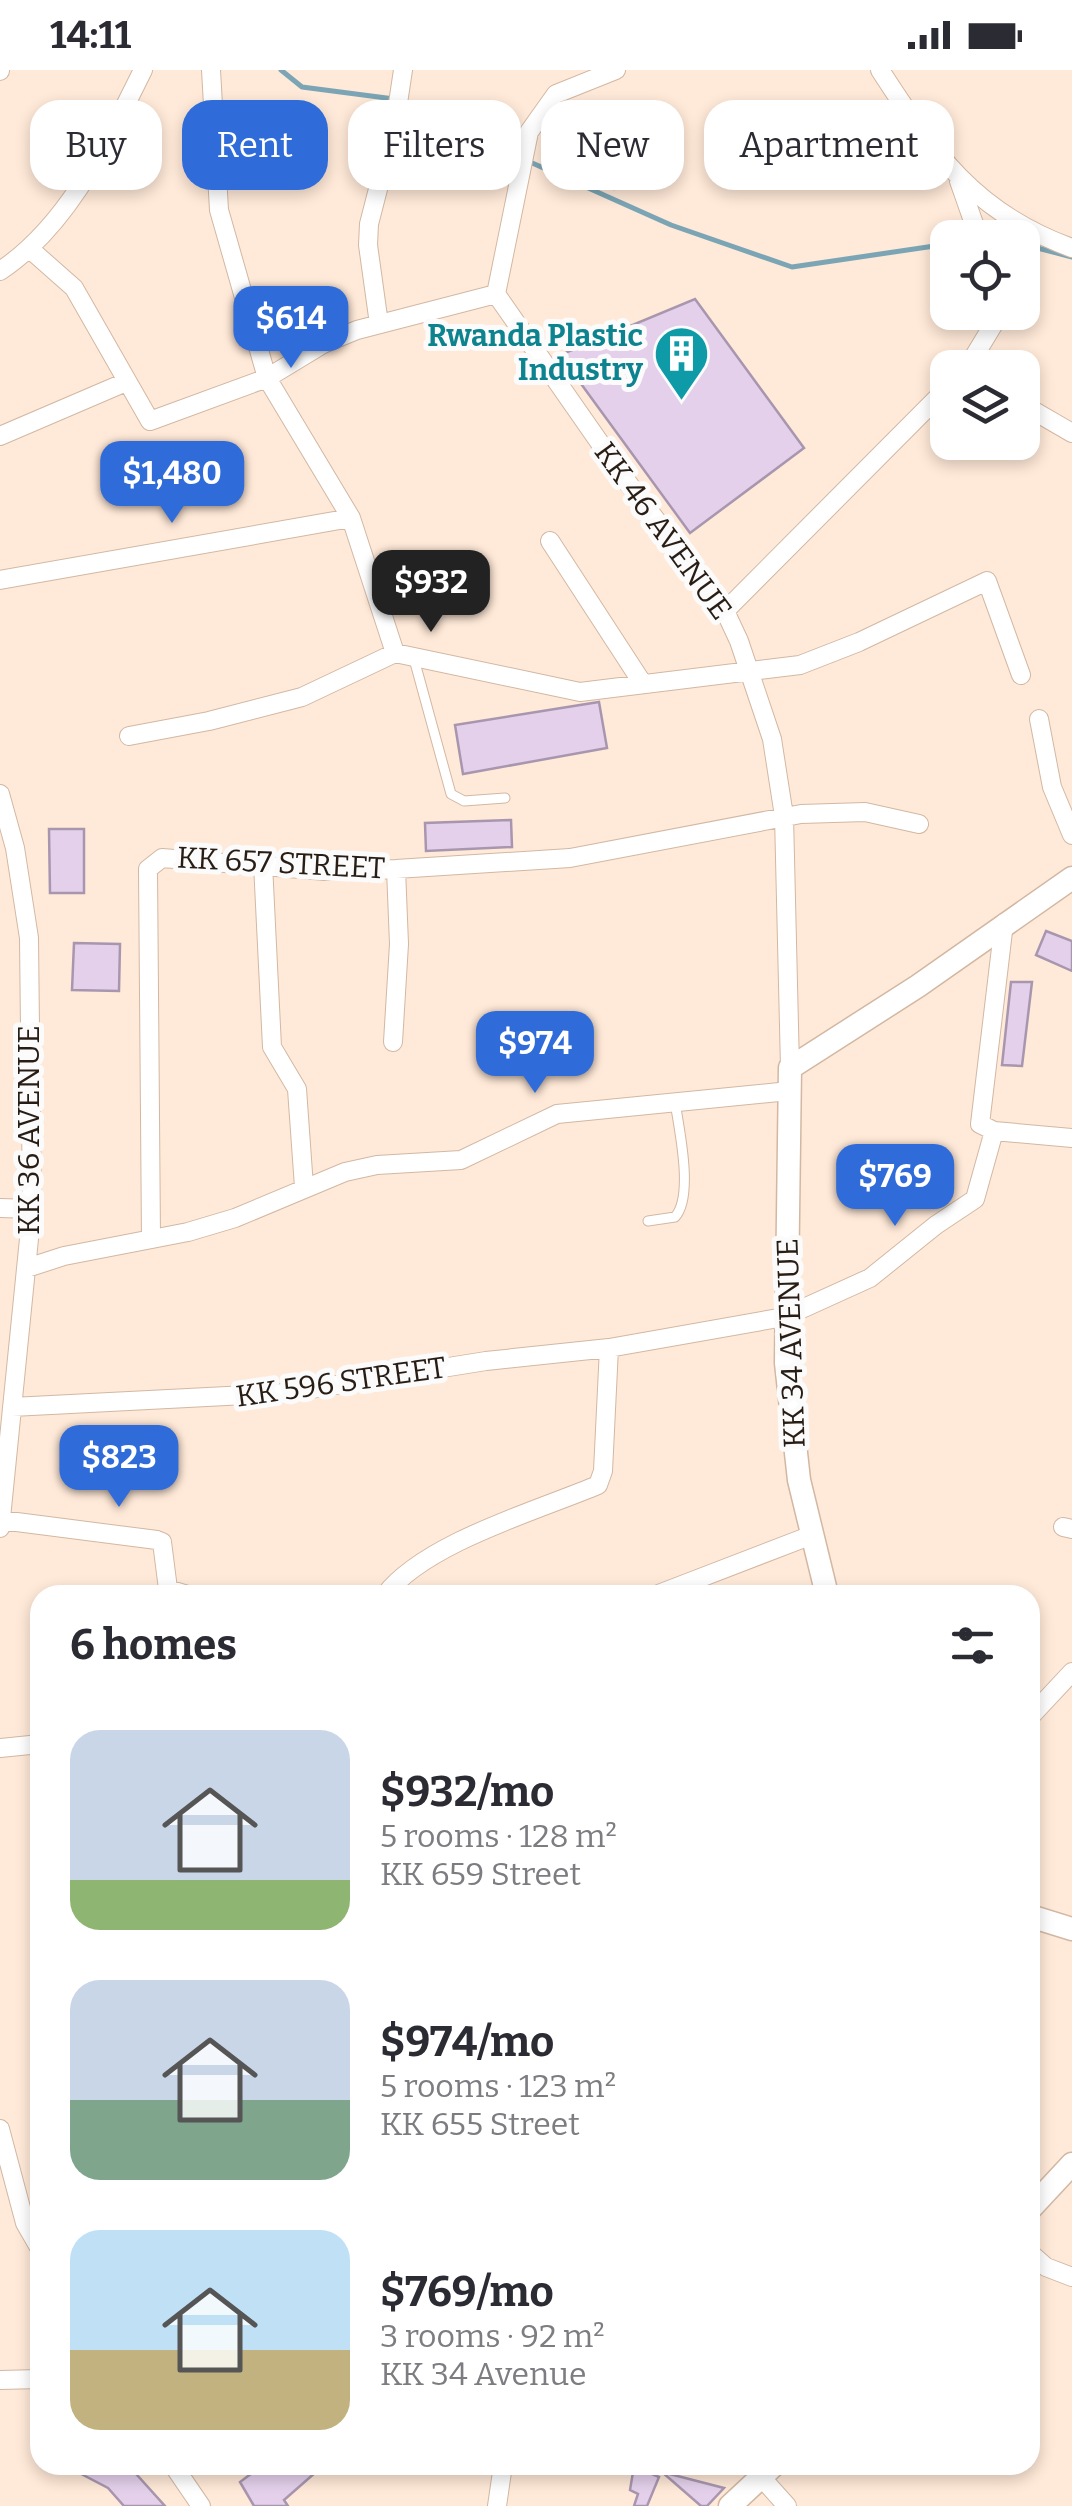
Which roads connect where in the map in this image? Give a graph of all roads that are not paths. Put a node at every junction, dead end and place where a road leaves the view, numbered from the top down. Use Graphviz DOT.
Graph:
graph roads {
  1 [pos="143,70"];
  2 [pos="211,70"];
  3 [pos="403,70"];
  4 [pos="616,70"];
  5 [pos="880,70"];
  6 [pos="958,180"];
  7 [pos="972,220"];
  8 [pos="1072,248"];
  9 [pos="31,250"];
  10 [pos="0,271"];
  11 [pos="496,294"];
  12 [pos="379,324"];
  13 [pos="266,378"];
  14 [pos="126,382"];
  15 [pos="930,406"];
  16 [pos="1040,414"];
  17 [pos="1072,433"];
  18 [pos="0,436"];
  19 [pos="351,518"];
  20 [pos="550,541"];
  21 [pos="0,580"];
  22 [pos="725,611"];
  23 [pos="404,655"];
  24 [pos="749,669"];
  25 [pos="1021,675"];
  26 [pos="643,684"];
  27 [pos="1038,719"];
  28 [pos="129,736"];
  29 [pos="0,794"];
  30 [pos="505,798"];
  31 [pos="784,816"];
  32 [pos="919,824"];
  33 [pos="1072,834"];
  34 [pos="262,864"];
  35 [pos="396,869"];
  36 [pos="1072,878"];
  37 [pos="1004,924"];
  38 [pos="393,1042"];
  39 [pos="790,1079"];
  40 [pos="675,1102"];
  41 [pos="994,1130"];
  42 [pos="1072,1138"];
  43 [pos="304,1188"];
  44 [pos="0,1208"];
  45 [pos="32,1209"];
  46 [pos="648,1221"];
  47 [pos="151,1240"];
  48 [pos="27,1268"];
  49 [pos="784,1317"];
  50 [pos="609,1348"];
  51 [pos="7,1363"];
  52 [pos="12,1406"];
  53 [pos="1,1520"];
  54 [pos="0,1528"];
  55 [pos="812,1536"];
  56 [pos="167,1585"];
  57 [pos="392,1585"];
  58 [pos="682,1585"];
  59 [pos="824,1585"];
  60 [pos="1072,1672"];
  61 [pos="1040,1706"];
  62 [pos="30,1745"];
  63 [pos="0,1748"];
  64 [pos="1040,1919"];
  65 [pos="1072,1929"];
  66 [pos="0,2129"];
  67 [pos="1072,2164"];
  68 [pos="1040,2198"];
  69 [pos="30,2232"];
  70 [pos="1040,2261"];
  71 [pos="1072,2277"];
  72 [pos="30,2379"];
  73 [pos="0,2380"];
  74 [pos="180,2475"];
  75 [pos="502,2475"];
  76 [pos="764,2475"];
  77 [pos="770,2475"];
  78 [pos="200,2506"];
  79 [pos="497,2506"];
  80 [pos="730,2506"];
  81 [pos="786,2506"];
  1 -- 9 [label="street"];
  2 -- 13 [label="street"];
  3 -- 12 [label="street"];
  4 -- 11 [label="street"];
  5 -- 6 [label="street"];
  6 -- 7 [label="street"];
  6 -- 8 [label="street"];
  9 -- 10 [label="street"];
  9 -- 14 [label="street"];
  11 -- 12 [label="street"];
  11 -- 22 [label="street, KK 46 AVENUE"];
  12 -- 13 [label="street"];
  13 -- 14 [label="street"];
  13 -- 19 [label="street"];
  14 -- 18 [label="street"];
  15 -- 22 [label="street"];
  16 -- 17 [label="street"];
  19 -- 21 [label="street"];
  19 -- 23 [label="street"];
  20 -- 26 [label="street"];
  22 -- 24 [label="street, KK 46 AVENUE"];
  23 -- 26 [label="street"];
  23 -- 28 [label="street"];
  23 -- 30 [label="lane"];
  24 -- 25 [label="street"];
  24 -- 26 [label="street"];
  24 -- 31 [label="street, KK 46 AVENUE"];
  27 -- 33 [label="street"];
  29 -- 45 [label="street, KK 36 AVENUE"];
  31 -- 32 [label="street, KK 657 STREET"];
  31 -- 35 [label="street, KK 657 STREET"];
  31 -- 39 [label="street, KK 46 AVENUE"];
  34 -- 35 [label="street, KK 657 STREET"];
  34 -- 43 [label="street"];
  34 -- 47 [label="street, KK 657 STREET"];
  35 -- 38 [label="street"];
  36 -- 37 [label="main road"];
  37 -- 39 [label="main road"];
  37 -- 41 [label="street"];
  39 -- 40 [label="street"];
  39 -- 49 [label="main road, KK 34 AVENUE"];
  40 -- 43 [label="street"];
  40 -- 46 [label="lane"];
  41 -- 42 [label="street"];
  41 -- 49 [label="street, KK 596 STREET"];
  43 -- 47 [label="street"];
  44 -- 45 [label="street"];
  45 -- 48 [label="street, KK 36 AVENUE"];
  47 -- 48 [label="street"];
  48 -- 51 [label="street, KK 36 AVENUE"];
  49 -- 50 [label="street, KK 596 STREET"];
  49 -- 55 [label="main road, KK 34 AVENUE"];
  50 -- 52 [label="street, KK 596 STREET"];
  50 -- 57 [label="street"];
  51 -- 52 [label="street, KK 36 AVENUE"];
  52 -- 53 [label="street, KK 36 AVENUE"];
  53 -- 54 [label="street, KK 36 AVENUE"];
  53 -- 56 [label="street"];
  55 -- 58 [label="street"];
  55 -- 59 [label="main road, KK 34 AVENUE"];
  60 -- 61 [label="street"];
  62 -- 63 [label="street"];
  64 -- 65 [label="main road"];
  66 -- 69 [label="street"];
  67 -- 68 [label="main road"];
  70 -- 71 [label="street"];
  72 -- 73 [label="street"];
  74 -- 78 [label="street"];
  75 -- 79 [label="street"];
  76 -- 80 [label="main road"];
  77 -- 81 [label="street"];
}
